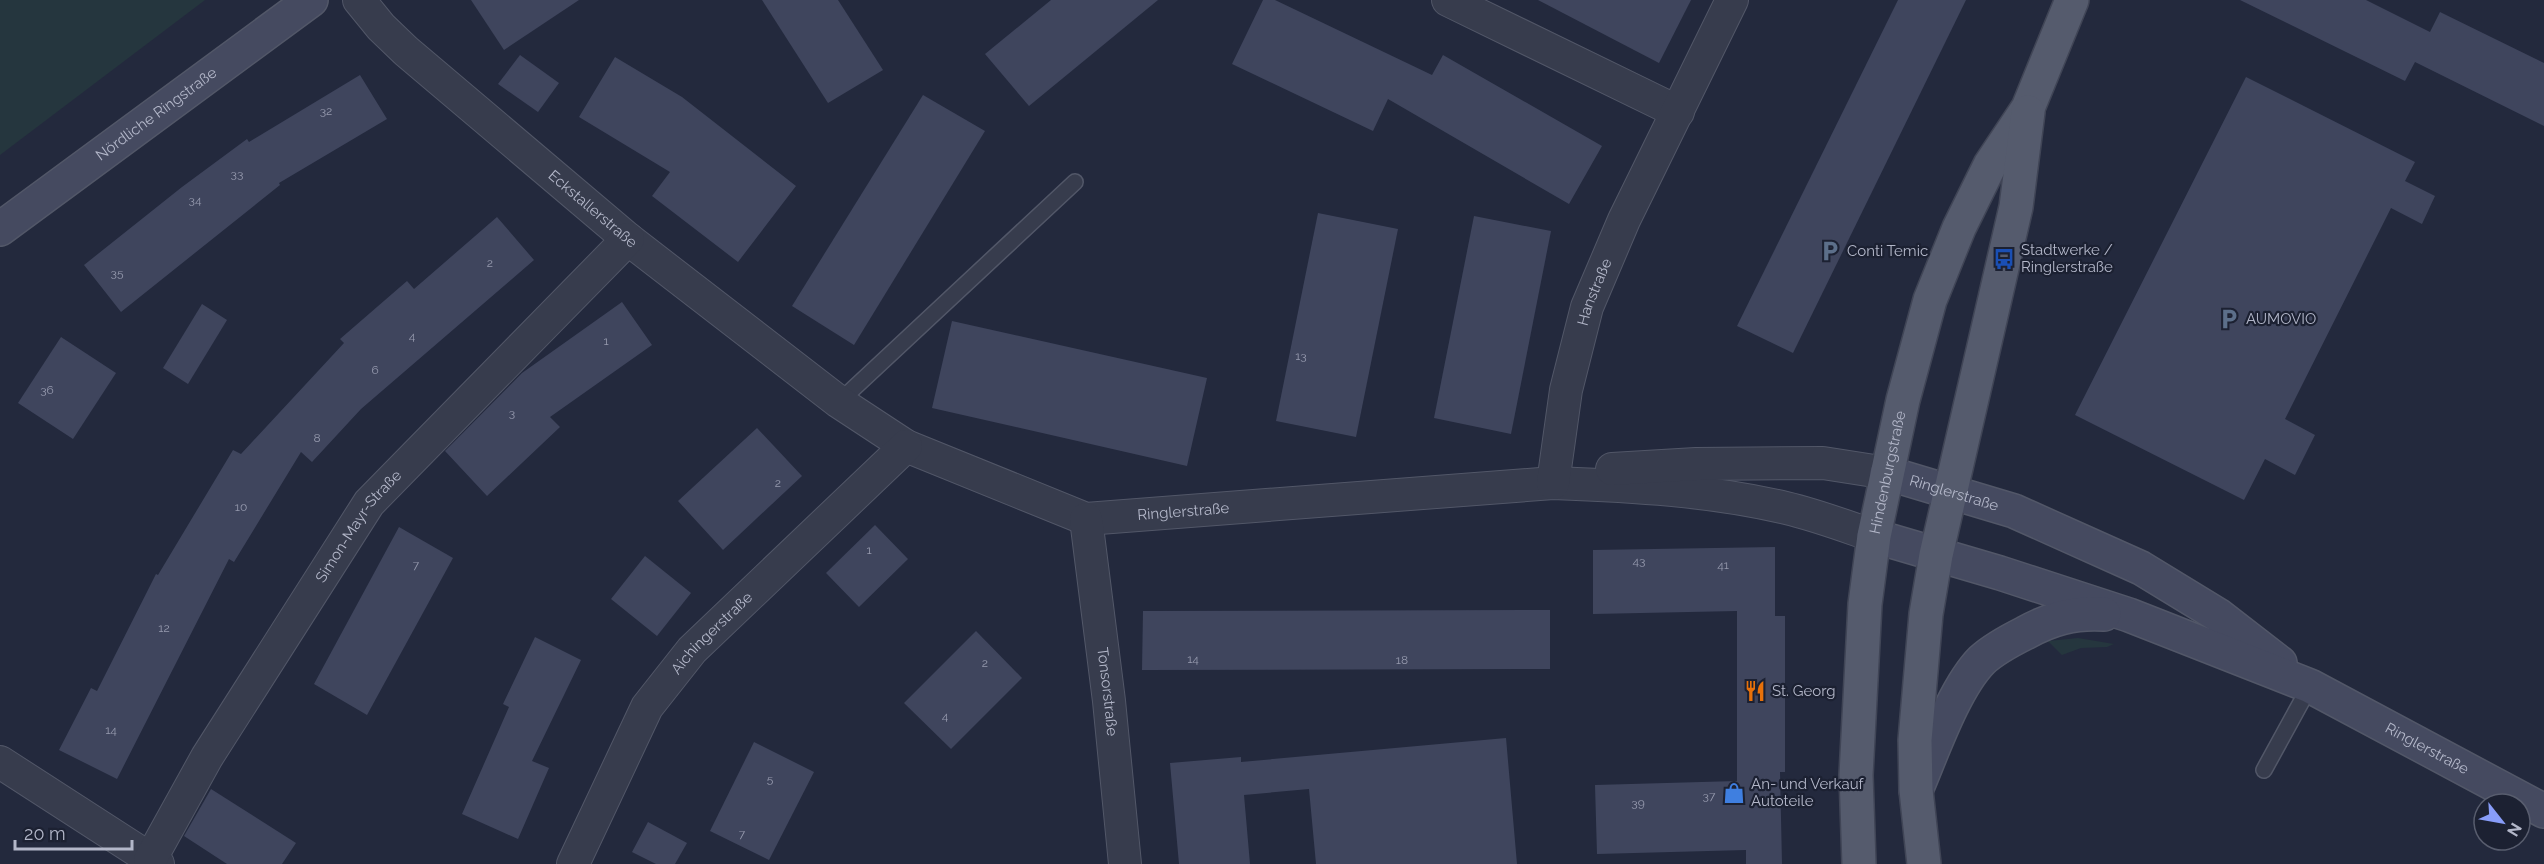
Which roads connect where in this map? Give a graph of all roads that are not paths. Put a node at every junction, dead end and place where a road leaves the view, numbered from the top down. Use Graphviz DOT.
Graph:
graph roads {
  1 [pos="311,0"];
  2 [pos="359,0"];
  3 [pos="1448,0"];
  4 [pos="1732,0"];
  5 [pos="2072,0"];
  6 [pos="2028,108"];
  7 [pos="1678,112"];
  8 [pos="1075,182"];
  9 [pos="0,229"];
  10 [pos="628,239"];
  11 [pos="838,402"];
  12 [pos="906,446"];
  13 [pos="1887,473"];
  14 [pos="1553,483"];
  15 [pos="1951,492"];
  16 [pos="1086,519"];
  17 [pos="1874,536"];
  18 [pos="1936,555"];
  19 [pos="2129,615"];
  20 [pos="2310,686"];
  21 [pos="0,762"];
  22 [pos="2264,770"];
  23 [pos="1916,790"];
  24 [pos="2544,811"];
  25 [pos="154,862"];
  26 [pos="573,864"];
  27 [pos="1125,864"];
  28 [pos="1859,864"];
  29 [pos="1924,864"];
  1 -- 9 [label="street, Nördliche Ringstraße"];
  2 -- 10 [label="street, Eckstallerstraße"];
  3 -- 7 [label="street"];
  4 -- 7 [label="street, Hanstraße"];
  5 -- 6 [label="main road, Hindenburgstraße"];
  6 -- 13 [label="main road, Hindenburgstraße"];
  6 -- 15 [label="main road, Hindenburgstraße"];
  7 -- 14 [label="street, Hanstraße"];
  8 -- 11 [label="lane"];
  10 -- 11 [label="street, Eckstallerstraße"];
  10 -- 25 [label="street, Simon-Mayr-Straße"];
  11 -- 12 [label="street, Ringlerstraße"];
  12 -- 16 [label="street, Ringlerstraße"];
  12 -- 26 [label="street, Aichingerstraße"];
  13 -- 14 [label="street, Ringlerstraße"];
  13 -- 15 [label="street, Ringlerstraße"];
  13 -- 17 [label="main road, Hindenburgstraße"];
  14 -- 16 [label="street, Ringlerstraße"];
  14 -- 17 [label="street, Ringlerstraße"];
  15 -- 18 [label="main road, Hindenburgstraße"];
  15 -- 20 [label="street, Ringlerstraße"];
  16 -- 27 [label="street, Tonsorstraße"];
  17 -- 18 [label="street, Ringlerstraße"];
  17 -- 28 [label="main road, Hindenburgstraße"];
  18 -- 19 [label="street, Ringlerstraße"];
  18 -- 23 [label="main road, Hindenburgstraße"];
  19 -- 20 [label="street, Ringlerstraße"];
  19 -- 23 [label="street"];
  20 -- 22 [label="lane"];
  20 -- 24 [label="street, Ringlerstraße"];
  21 -- 25 [label="street"];
  23 -- 29 [label="main road, Hindenburgstraße"];
}
